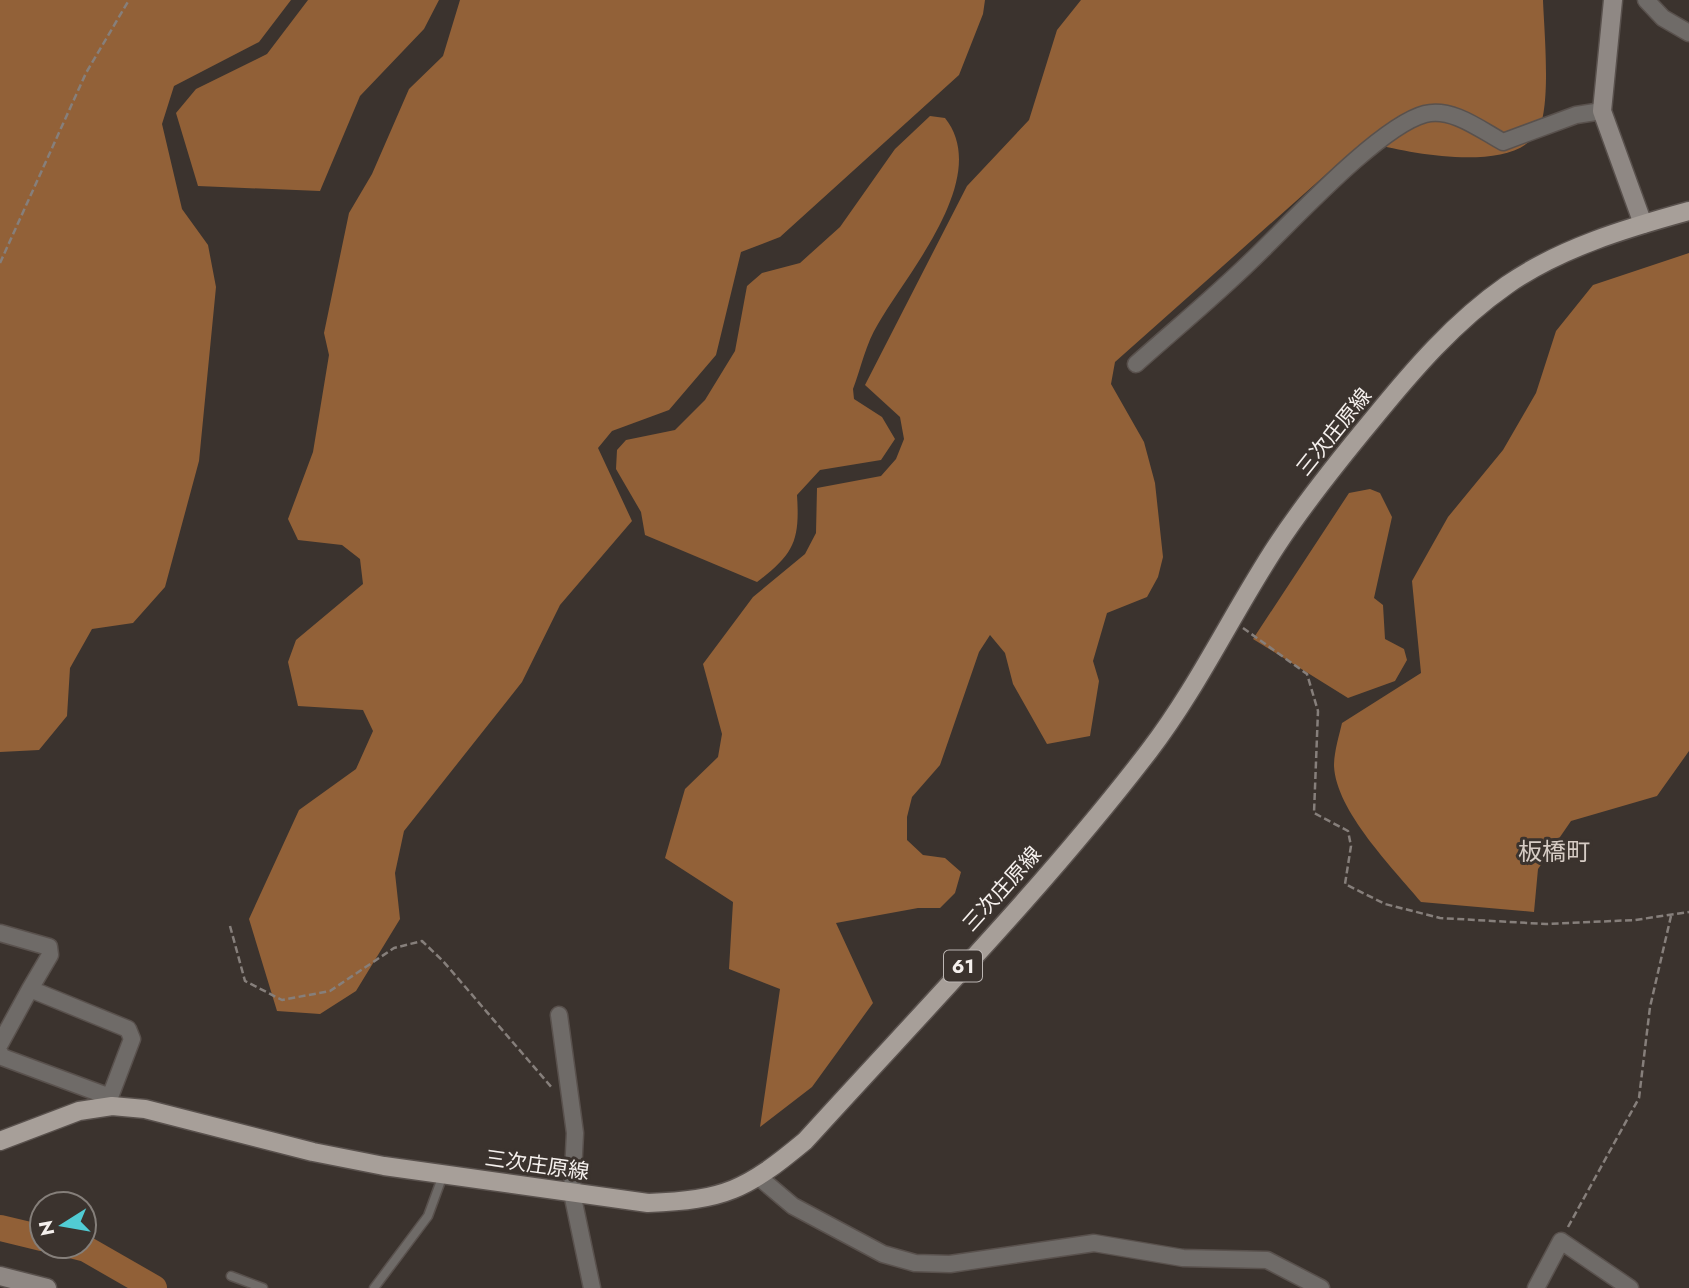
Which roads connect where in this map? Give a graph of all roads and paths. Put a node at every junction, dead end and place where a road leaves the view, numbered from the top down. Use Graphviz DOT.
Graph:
graph roads {
  1 [pos="128,0"];
  2 [pos="1613,0"];
  3 [pos="1646,0"];
  4 [pos="1689,33"];
  5 [pos="1602,111"];
  6 [pos="1689,211"];
  7 [pos="1643,223"];
  8 [pos="0,263"];
  9 [pos="1136,365"];
  10 [pos="1231,620"];
  11 [pos="1689,912"];
  12 [pos="1671,916"];
  13 [pos="230,926"];
  14 [pos="0,933"];
  15 [pos="30,989"];
  16 [pos="559,1015"];
  17 [pos="0,1044"];
  18 [pos="0,1053"];
  19 [pos="111,1101"];
  20 [pos="569,1107"];
  21 [pos="0,1140"];
  22 [pos="443,1175"];
  23 [pos="760,1178"];
  24 [pos="572,1194"];
  25 [pos="1561,1241"];
  26 [pos="0,1276"];
  27 [pos="230,1276"];
  28 [pos="47,1288"];
  29 [pos="263,1288"];
  30 [pos="374,1288"];
  31 [pos="592,1288"];
  32 [pos="1321,1288"];
  33 [pos="1536,1288"];
  34 [pos="1630,1288"];
  1 -- 8 [label="path"];
  2 -- 5 [label="street"];
  3 -- 4 [label="street"];
  5 -- 7 [label="street"];
  5 -- 9 [label="street"];
  6 -- 7 [label="main road, 三次庄原線 / 61"];
  7 -- 10 [label="main road, 三次庄原線 / 61"];
  10 -- 12 [label="path"];
  10 -- 23 [label="main road, 三次庄原線 / 61"];
  11 -- 12 [label="path"];
  12 -- 25 [label="path"];
  13 -- 20 [label="path"];
  14 -- 15 [label="street"];
  15 -- 17 [label="street"];
  15 -- 19 [label="street"];
  16 -- 20 [label="street"];
  18 -- 19 [label="street"];
  19 -- 21 [label="main road, 三次庄原線 / 61"];
  19 -- 22 [label="main road, 三次庄原線 / 61"];
  20 -- 24 [label="street"];
  22 -- 24 [label="main road, 三次庄原線 / 61"];
  22 -- 30 [label="lane"];
  23 -- 24 [label="main road, 三次庄原線 / 61"];
  23 -- 32 [label="street"];
  24 -- 31 [label="street"];
  25 -- 33 [label="street"];
  25 -- 34 [label="street"];
  26 -- 28 [label="street"];
  27 -- 29 [label="lane"];
}
